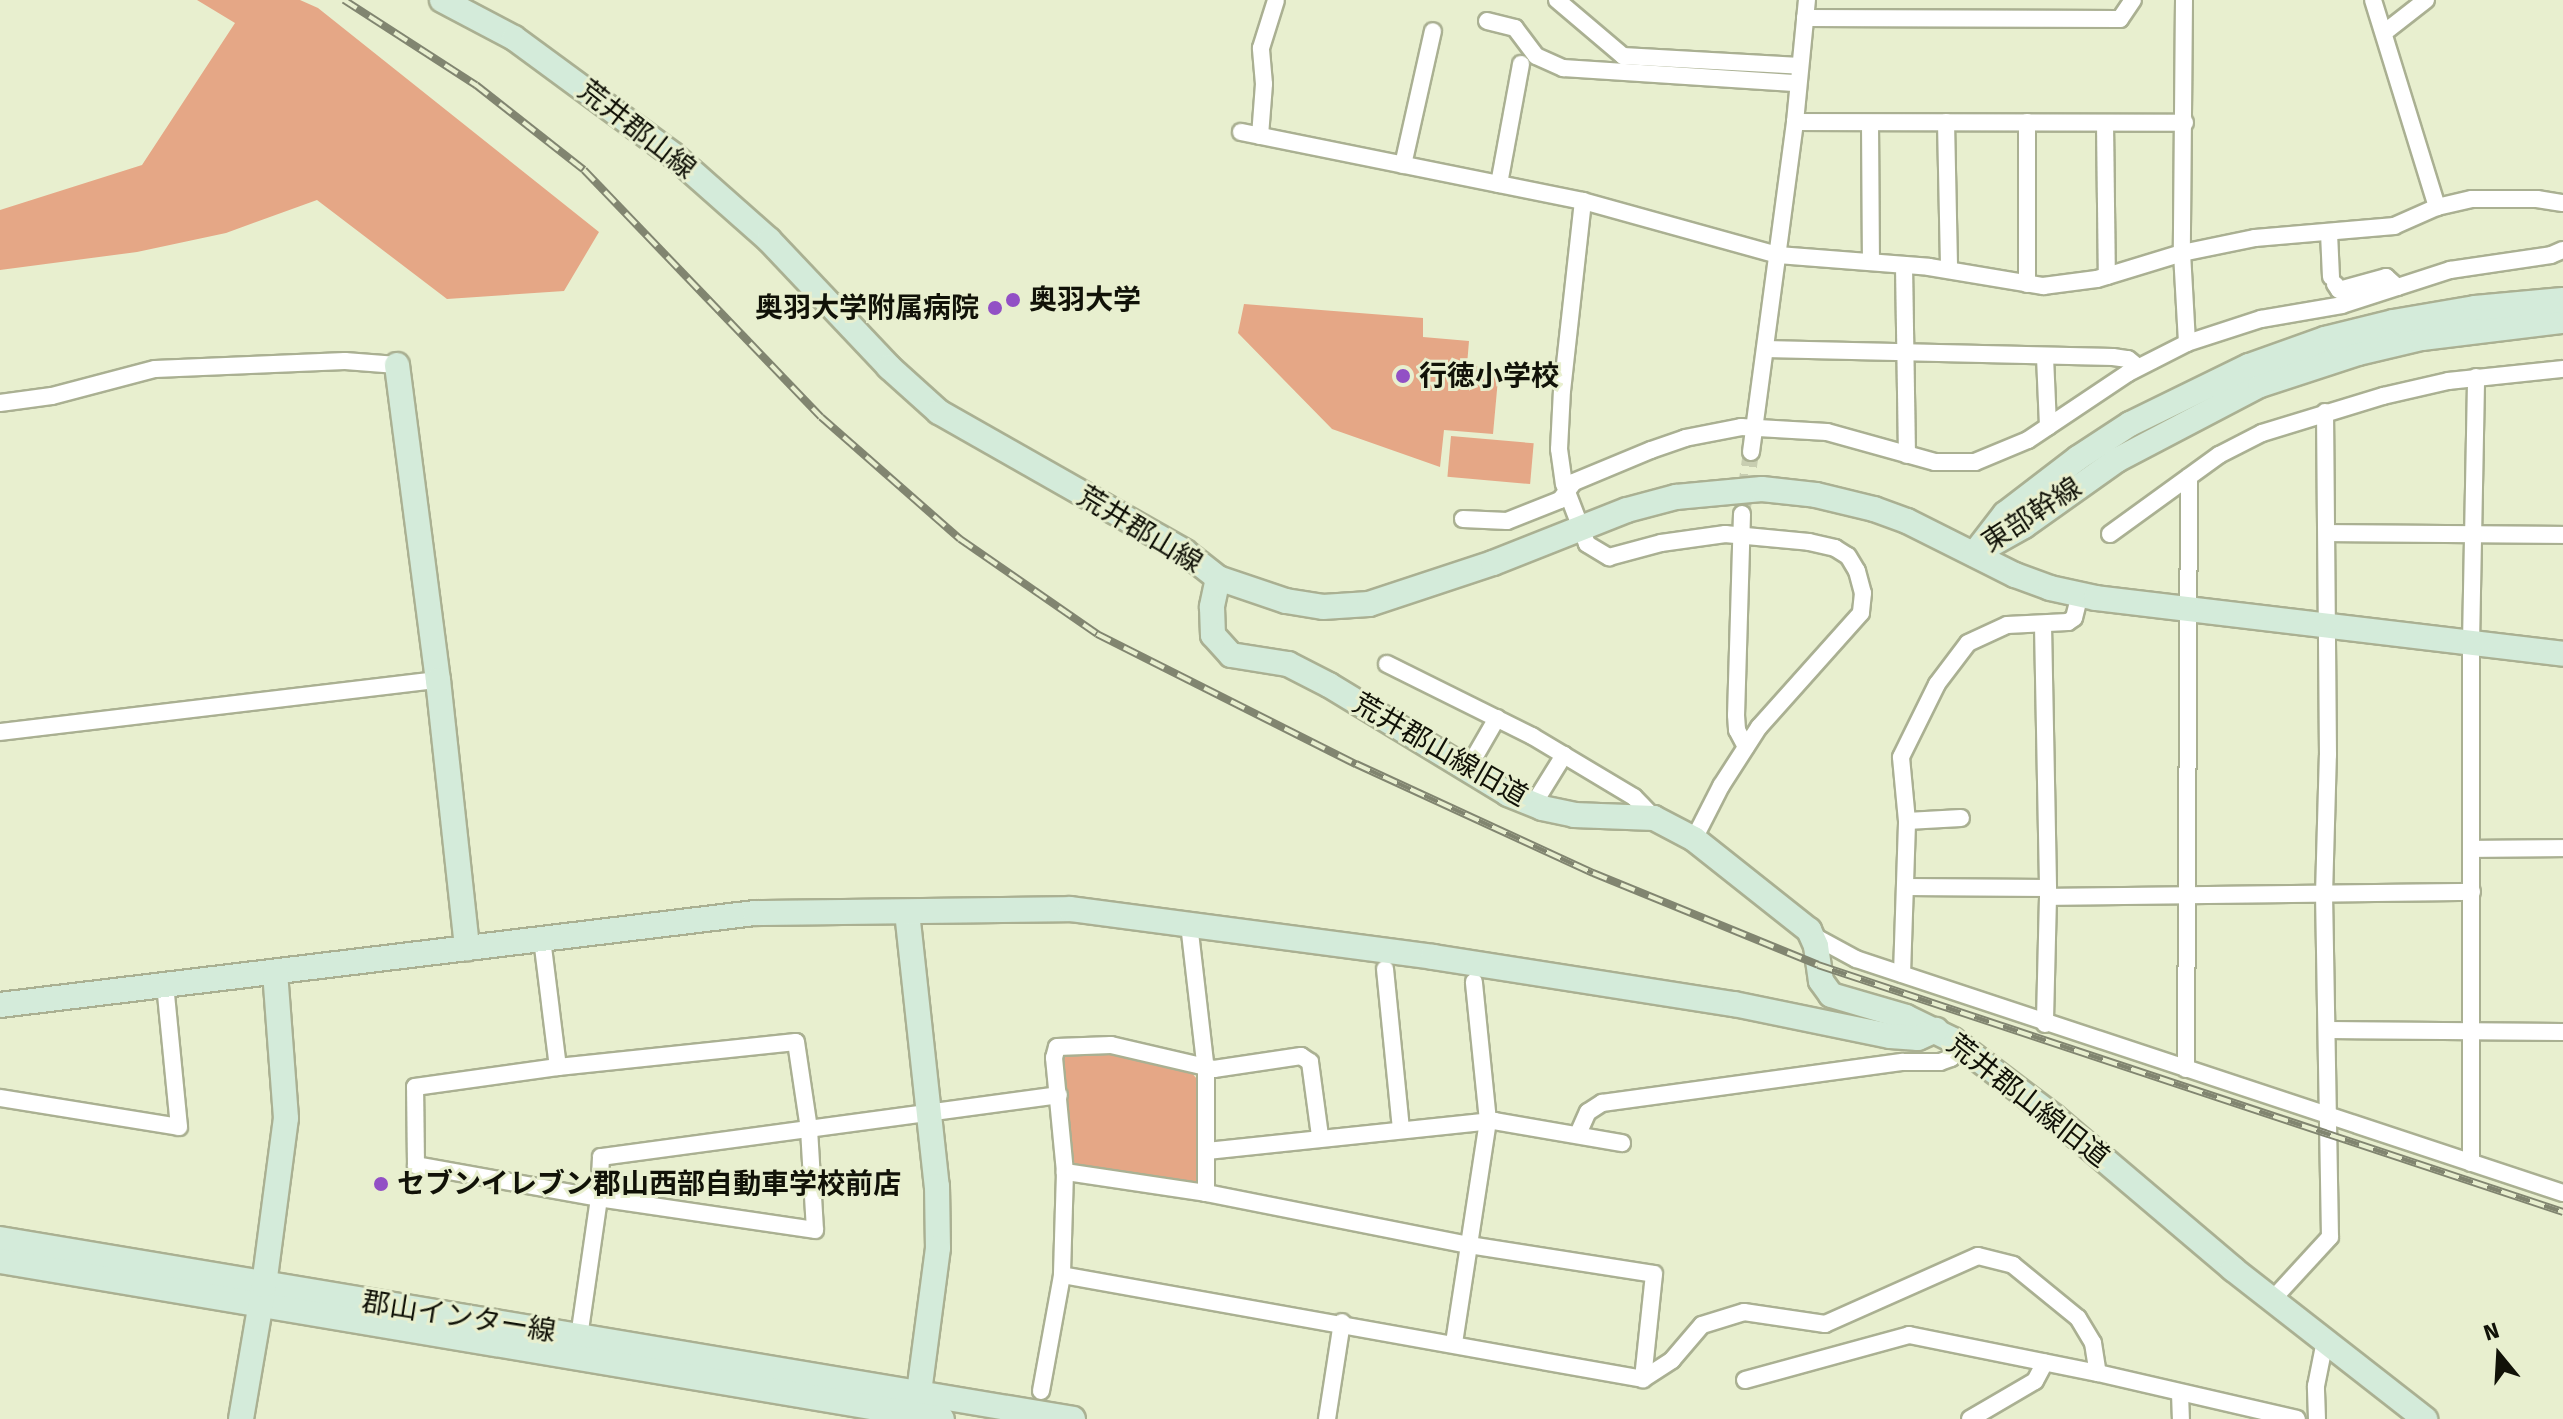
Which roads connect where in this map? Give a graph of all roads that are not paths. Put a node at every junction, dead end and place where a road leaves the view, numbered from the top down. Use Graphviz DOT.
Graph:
graph roads {
  1 [pos="442,0"];
  2 [pos="1276,0"];
  3 [pos="1557,0"];
  4 [pos="1807,0"];
  5 [pos="2133,0"];
  6 [pos="2184,0"];
  7 [pos="2373,0"];
  8 [pos="2426,0"];
  9 [pos="1805,18"];
  10 [pos="1487,21"];
  11 [pos="1433,31"];
  12 [pos="2385,32"];
  13 [pos="1521,64"];
  14 [pos="1799,75"];
  15 [pos="1795,122"];
  16 [pos="1946,122"];
  17 [pos="2027,122"];
  18 [pos="1870,123"];
  19 [pos="2105,123"];
  20 [pos="2185,123"];
  21 [pos="1241,132"];
  22 [pos="1260,136"];
  23 [pos="1403,165"];
  24 [pos="1499,184"];
  25 [pos="1583,201"];
  26 [pos="2563,203"];
  27 [pos="2437,207"];
  28 [pos="2329,233"];
  29 [pos="2563,250"];
  30 [pos="2182,253"];
  31 [pos="1778,255"];
  32 [pos="1871,262"];
  33 [pos="1904,265"];
  34 [pos="1949,270"];
  35 [pos="2107,276"];
  36 [pos="2027,284"];
  37 [pos="2397,287"];
  38 [pos="2563,300"];
  39 [pos="2316,312"];
  40 [pos="2563,321"];
  41 [pos="2325,339"];
  42 [pos="2187,343"];
  43 [pos="1765,349"];
  44 [pos="1903,351"];
  45 [pos="2045,357"];
  46 [pos="397,365"];
  47 [pos="2138,367"];
  48 [pos="2563,369"];
  49 [pos="2476,377"];
  50 [pos="0,403"];
  51 [pos="2325,412"];
  52 [pos="1754,426"];
  53 [pos="2048,427"];
  54 [pos="1751,452"];
  55 [pos="1907,455"];
  56 [pos="2189,477"];
  57 [pos="1567,492"];
  58 [pos="1742,514"];
  59 [pos="1463,519"];
  60 [pos="1580,527"];
  61 [pos="2328,533"];
  62 [pos="1742,534"];
  63 [pos="2110,534"];
  64 [pos="2473,534"];
  65 [pos="2563,535"];
  66 [pos="1974,554"];
  67 [pos="1218,578"];
  68 [pos="2080,594"];
  69 [pos="2191,608"];
  70 [pos="2328,624"];
  71 [pos="2043,625"];
  72 [pos="2471,643"];
  73 [pos="2563,654"];
  74 [pos="1387,664"];
  75 [pos="438,680"];
  76 [pos="1497,718"];
  77 [pos="0,732"];
  78 [pos="1746,747"];
  79 [pos="1564,755"];
  80 [pos="1467,770"];
  81 [pos="1533,805"];
  82 [pos="1654,818"];
  83 [pos="1961,818"];
  84 [pos="1907,821"];
  85 [pos="1694,839"];
  86 [pos="2563,848"];
  87 [pos="2472,849"];
  88 [pos="1905,887"];
  89 [pos="2472,892"];
  90 [pos="2048,893"];
  91 [pos="2324,895"];
  92 [pos="2189,896"];
  93 [pos="907,912"];
  94 [pos="1189,924"];
  95 [pos="1812,935"];
  96 [pos="542,939"];
  97 [pos="467,948"];
  98 [pos="1385,969"];
  99 [pos="275,972"];
  100 [pos="1902,974"];
  101 [pos="1474,982"];
  102 [pos="165,985"];
  103 [pos="0,1005"];
  104 [pos="2045,1024"];
  105 [pos="1936,1030"];
  106 [pos="2328,1030"];
  107 [pos="2472,1032"];
  108 [pos="2563,1032"];
  109 [pos="1959,1044"];
  110 [pos="558,1067"];
  111 [pos="1205,1067"];
  112 [pos="2186,1069"];
  113 [pos="1059,1095"];
  114 [pos="0,1098"];
  115 [pos="932,1113"];
  116 [pos="2328,1118"];
  117 [pos="1488,1121"];
  118 [pos="809,1129"];
  119 [pos="1401,1129"];
  120 [pos="1578,1134"];
  121 [pos="1320,1136"];
  122 [pos="1622,1143"];
  123 [pos="1207,1151"];
  124 [pos="2471,1163"];
  125 [pos="1065,1172"];
  126 [pos="1206,1193"];
  127 [pos="2563,1193"];
  128 [pos="599,1198"];
  129 [pos="0,1239"];
  130 [pos="1469,1245"];
  131 [pos="0,1261"];
  132 [pos="1062,1275"];
  133 [pos="262,1295"];
  134 [pos="2273,1299"];
  135 [pos="1342,1322"];
  136 [pos="2325,1341"];
  137 [pos="1454,1343"];
  138 [pos="578,1347"];
  139 [pos="2045,1362"];
  140 [pos="2098,1373"];
  141 [pos="1643,1379"];
  142 [pos="1745,1380"];
  143 [pos="1041,1391"];
  144 [pos="2180,1393"];
  145 [pos="917,1408"];
  146 [pos="241,1419"];
  147 [pos="942,1419"];
  148 [pos="1073,1419"];
  149 [pos="1327,1419"];
  150 [pos="1970,1419"];
  151 [pos="2180,1419"];
  152 [pos="2297,1419"];
  153 [pos="2317,1419"];
  154 [pos="2425,1419"];
  1 -- 67 [label="street, 荒井郡山線"];
  2 -- 22 [label="street"];
  3 -- 14 [label="street"];
  4 -- 9 [label="street"];
  5 -- 9 [label="street"];
  6 -- 20 [label="street"];
  7 -- 12 [label="street"];
  8 -- 12 [label="street"];
  9 -- 14 [label="street"];
  10 -- 14 [label="street"];
  11 -- 23 [label="street"];
  12 -- 27 [label="street"];
  13 -- 24 [label="street"];
  14 -- 15 [label="street"];
  15 -- 18 [label="street"];
  15 -- 31 [label="street"];
  16 -- 17 [label="street"];
  16 -- 18 [label="street"];
  16 -- 34 [label="street"];
  17 -- 19 [label="street"];
  17 -- 36 [label="street"];
  18 -- 32 [label="street"];
  19 -- 20 [label="street"];
  19 -- 35 [label="street"];
  20 -- 30 [label="street"];
  21 -- 22 [label="street"];
  22 -- 23 [label="street"];
  23 -- 24 [label="street"];
  24 -- 25 [label="street"];
  25 -- 31 [label="street"];
  25 -- 57 [label="street"];
  26 -- 27 [label="street"];
  27 -- 28 [label="street"];
  28 -- 30 [label="street"];
  28 -- 37 [label="street"];
  29 -- 37 [label="street"];
  30 -- 35 [label="street"];
  30 -- 42 [label="street"];
  31 -- 32 [label="street"];
  31 -- 43 [label="street"];
  32 -- 33 [label="street"];
  33 -- 34 [label="street"];
  33 -- 44 [label="street"];
  34 -- 36 [label="street"];
  35 -- 36 [label="street"];
  37 -- 39 [label="street"];
  38 -- 41 [label="street, 東部幹線"];
  39 -- 41 [label="street"];
  39 -- 42 [label="street"];
  40 -- 66 [label="street, 東部幹線"];
  41 -- 66 [label="street, 東部幹線"];
  42 -- 47 [label="street"];
  43 -- 44 [label="street"];
  43 -- 52 [label="street"];
  44 -- 45 [label="street"];
  44 -- 55 [label="street"];
  45 -- 47 [label="street"];
  45 -- 53 [label="street"];
  46 -- 50 [label="street"];
  46 -- 75 [label="street"];
  47 -- 53 [label="street"];
  48 -- 49 [label="street"];
  49 -- 51 [label="street"];
  49 -- 64 [label="street"];
  51 -- 56 [label="street"];
  51 -- 61 [label="street"];
  52 -- 54 [label="street"];
  52 -- 55 [label="street"];
  52 -- 57 [label="street"];
  53 -- 55 [label="street"];
  56 -- 63 [label="street"];
  56 -- 69 [label="street"];
  57 -- 59 [label="street"];
  57 -- 60 [label="street"];
  58 -- 62 [label="street"];
  60 -- 62 [label="street"];
  60 -- 66 [label="street, 荒井郡山線"];
  60 -- 67 [label="street, 荒井郡山線"];
  61 -- 64 [label="street"];
  61 -- 70 [label="street"];
  62 -- 78 [label="street"];
  62 -- 78 [label="street"];
  64 -- 65 [label="street"];
  64 -- 72 [label="street"];
  66 -- 68 [label="street, 荒井郡山線"];
  67 -- 80 [label="street, 荒井郡山線旧道"];
  68 -- 69 [label="street, 荒井郡山線"];
  68 -- 71 [label="street"];
  69 -- 70 [label="street, 荒井郡山線"];
  69 -- 92 [label="street"];
  70 -- 72 [label="street, 荒井郡山線"];
  70 -- 91 [label="street"];
  71 -- 84 [label="street"];
  71 -- 90 [label="street"];
  72 -- 73 [label="street, 荒井郡山線"];
  72 -- 87 [label="street"];
  74 -- 76 [label="street"];
  75 -- 77 [label="street"];
  75 -- 97 [label="street"];
  76 -- 79 [label="street"];
  76 -- 80 [label="street"];
  78 -- 85 [label="street"];
  79 -- 81 [label="street"];
  79 -- 82 [label="street"];
  80 -- 81 [label="street, 荒井郡山線旧道"];
  81 -- 82 [label="street, 荒井郡山線旧道"];
  82 -- 85 [label="street, 荒井郡山線旧道"];
  83 -- 84 [label="street"];
  84 -- 88 [label="street"];
  85 -- 95 [label="street, 荒井郡山線旧道"];
  86 -- 87 [label="street"];
  87 -- 89 [label="street"];
  88 -- 90 [label="street"];
  88 -- 100 [label="street"];
  89 -- 91 [label="street"];
  89 -- 107 [label="street"];
  90 -- 92 [label="street"];
  90 -- 104 [label="street"];
  91 -- 92 [label="street"];
  91 -- 106 [label="street"];
  92 -- 112 [label="street"];
  93 -- 94 [label="street"];
  93 -- 96 [label="street"];
  93 -- 115 [label="street"];
  94 -- 105 [label="street"];
  94 -- 111 [label="street"];
  95 -- 100 [label="street"];
  95 -- 105 [label="street, 荒井郡山線旧道"];
  96 -- 97 [label="street"];
  96 -- 110 [label="street"];
  97 -- 99 [label="street"];
  98 -- 119 [label="street"];
  99 -- 102 [label="street"];
  99 -- 133 [label="street"];
  100 -- 104 [label="street"];
  101 -- 117 [label="street"];
  102 -- 103 [label="street"];
  102 -- 114 [label="street"];
  104 -- 112 [label="street"];
  105 -- 109 [label="street, 荒井郡山線旧道"];
  106 -- 107 [label="street"];
  106 -- 116 [label="street"];
  107 -- 108 [label="street"];
  107 -- 124 [label="street"];
  109 -- 120 [label="street"];
  109 -- 134 [label="street, 荒井郡山線旧道"];
  110 -- 118 [label="street"];
  110 -- 128 [label="street"];
  111 -- 113 [label="street"];
  111 -- 121 [label="street"];
  111 -- 123 [label="street"];
  112 -- 116 [label="street"];
  113 -- 115 [label="street"];
  113 -- 125 [label="street"];
  115 -- 118 [label="street"];
  115 -- 145 [label="street"];
  116 -- 124 [label="street"];
  116 -- 134 [label="street"];
  117 -- 119 [label="street"];
  117 -- 120 [label="street"];
  117 -- 130 [label="street"];
  118 -- 128 [label="street"];
  118 -- 128 [label="street"];
  119 -- 121 [label="street"];
  120 -- 122 [label="street"];
  121 -- 123 [label="street"];
  123 -- 126 [label="street"];
  124 -- 127 [label="street"];
  125 -- 126 [label="street"];
  125 -- 132 [label="street"];
  126 -- 130 [label="street"];
  128 -- 138 [label="street"];
  129 -- 133 [label="street, 郡山インター線"];
  130 -- 137 [label="street"];
  130 -- 141 [label="street"];
  131 -- 133 [label="street"];
  132 -- 135 [label="street"];
  132 -- 143 [label="street"];
  133 -- 138 [label="street, 郡山インター線"];
  133 -- 146 [label="street"];
  134 -- 136 [label="street, 荒井郡山線旧道"];
  135 -- 137 [label="street"];
  135 -- 149 [label="street"];
  136 -- 153 [label="street"];
  136 -- 154 [label="street, 荒井郡山線旧道"];
  137 -- 141 [label="street"];
  138 -- 145 [label="street, 郡山インター線"];
  139 -- 140 [label="street"];
  139 -- 142 [label="street"];
  139 -- 150 [label="street"];
  140 -- 141 [label="street"];
  140 -- 144 [label="street"];
  144 -- 151 [label="street"];
  144 -- 152 [label="street"];
  145 -- 147 [label="street"];
  145 -- 148 [label="street"];
}
